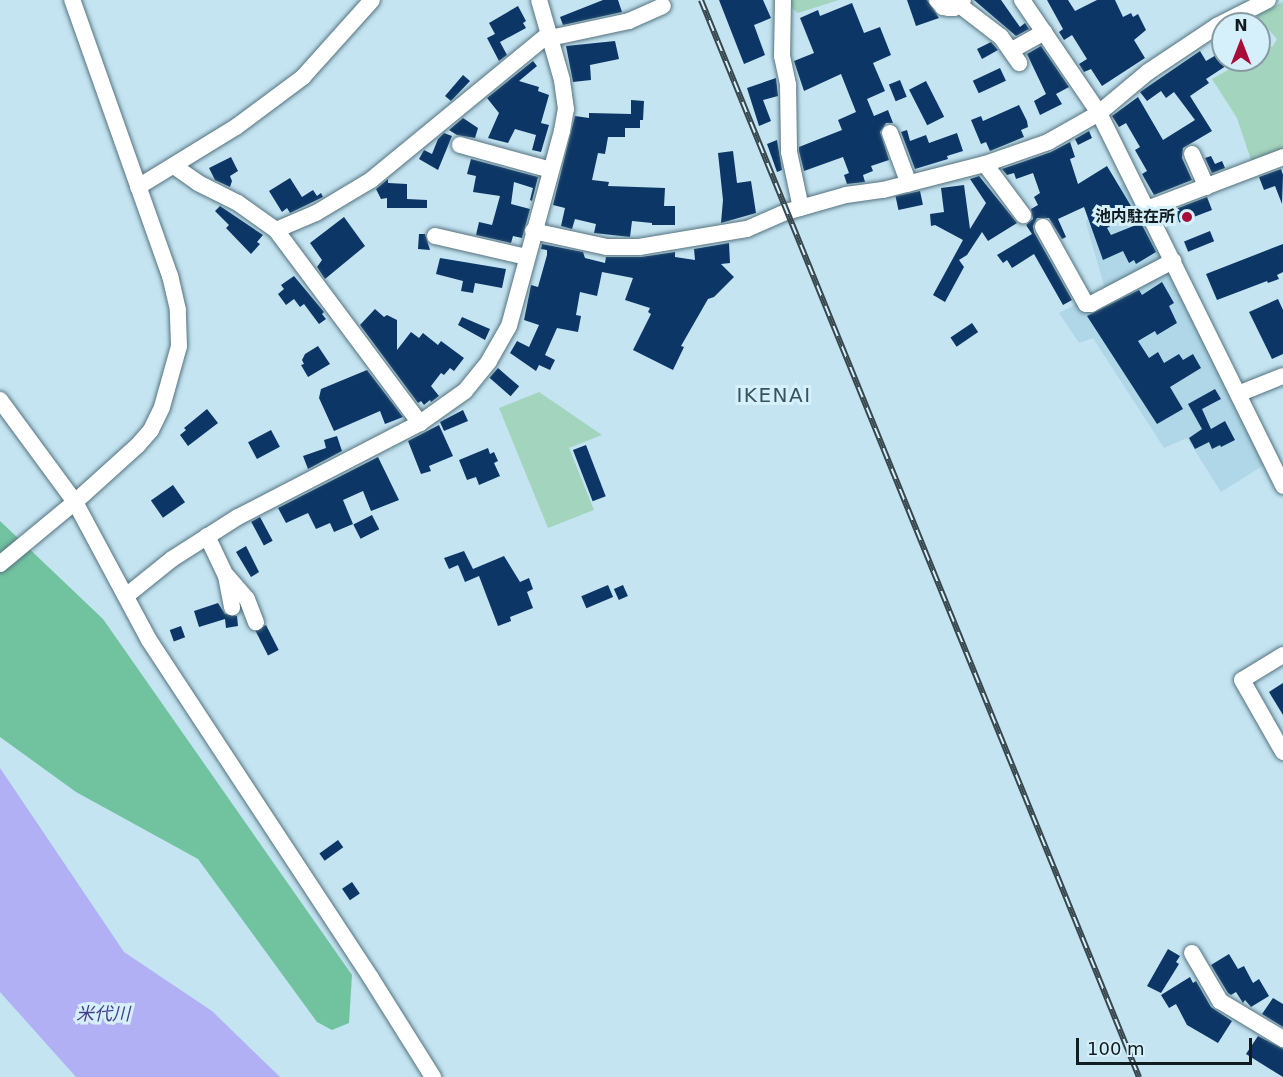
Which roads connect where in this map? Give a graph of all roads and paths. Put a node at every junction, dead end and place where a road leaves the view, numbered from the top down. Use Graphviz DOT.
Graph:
graph roads {
  1 [pos="72,0"];
  2 [pos="372,0"];
  3 [pos="538,0"];
  4 [pos="783,0"];
  5 [pos="937,0"];
  6 [pos="1022,0"];
  7 [pos="1268,0"];
  8 [pos="961,2"];
  9 [pos="663,6"];
  10 [pos="1044,32"];
  11 [pos="549,36"];
  12 [pos="1099,113"];
  13 [pos="890,133"];
  14 [pos="460,145"];
  15 [pos="1192,154"];
  16 [pos="1283,157"];
  17 [pos="986,164"];
  18 [pos="174,166"];
  19 [pos="551,170"];
  20 [pos="909,184"];
  21 [pos="138,187"];
  22 [pos="1207,187"];
  23 [pos="801,208"];
  24 [pos="1147,209"];
  25 [pos="1023,215"];
  26 [pos="1043,227"];
  27 [pos="276,230"];
  28 [pos="533,231"];
  29 [pos="435,236"];
  30 [pos="527,256"];
  31 [pos="1173,261"];
  32 [pos="1283,376"];
  33 [pos="1238,394"];
  34 [pos="0,400"];
  35 [pos="420,423"];
  36 [pos="1283,486"];
  37 [pos="68,507"];
  38 [pos="207,536"];
  39 [pos="0,564"];
  40 [pos="226,576"];
  41 [pos="126,596"];
  42 [pos="232,607"];
  43 [pos="256,622"];
  44 [pos="1283,655"];
  45 [pos="1283,752"];
  46 [pos="1192,953"];
  47 [pos="1283,1040"];
  48 [pos="433,1077"];
  1 -- 21 [label="street"];
  2 -- 18 [label="street"];
  3 -- 11 [label="street"];
  4 -- 23 [label="street"];
  5 -- 8 [label="street"];
  6 -- 10 [label="street"];
  7 -- 12 [label="street"];
  8 -- 10 [label="street"];
  9 -- 11 [label="street"];
  10 -- 12 [label="street"];
  11 -- 19 [label="street"];
  11 -- 27 [label="street"];
  12 -- 17 [label="street"];
  12 -- 24 [label="street"];
  13 -- 20 [label="street"];
  14 -- 19 [label="street"];
  15 -- 22 [label="street"];
  16 -- 22 [label="street"];
  17 -- 20 [label="street"];
  17 -- 25 [label="street"];
  18 -- 21 [label="street"];
  18 -- 27 [label="street"];
  19 -- 28 [label="street"];
  20 -- 23 [label="street"];
  21 -- 37 [label="street"];
  22 -- 24 [label="street"];
  23 -- 28 [label="street"];
  24 -- 31 [label="street"];
  26 -- 31 [label="street"];
  27 -- 35 [label="street"];
  28 -- 30 [label="street"];
  29 -- 30 [label="street"];
  30 -- 35 [label="street"];
  31 -- 33 [label="street"];
  32 -- 33 [label="street"];
  33 -- 36 [label="street"];
  34 -- 37 [label="street"];
  35 -- 38 [label="street"];
  37 -- 39 [label="street"];
  37 -- 41 [label="street"];
  38 -- 40 [label="street"];
  38 -- 41 [label="street"];
  40 -- 42 [label="street"];
  40 -- 43 [label="street"];
  41 -- 48 [label="street"];
  44 -- 45 [label="street"];
  46 -- 47 [label="street"];
}
